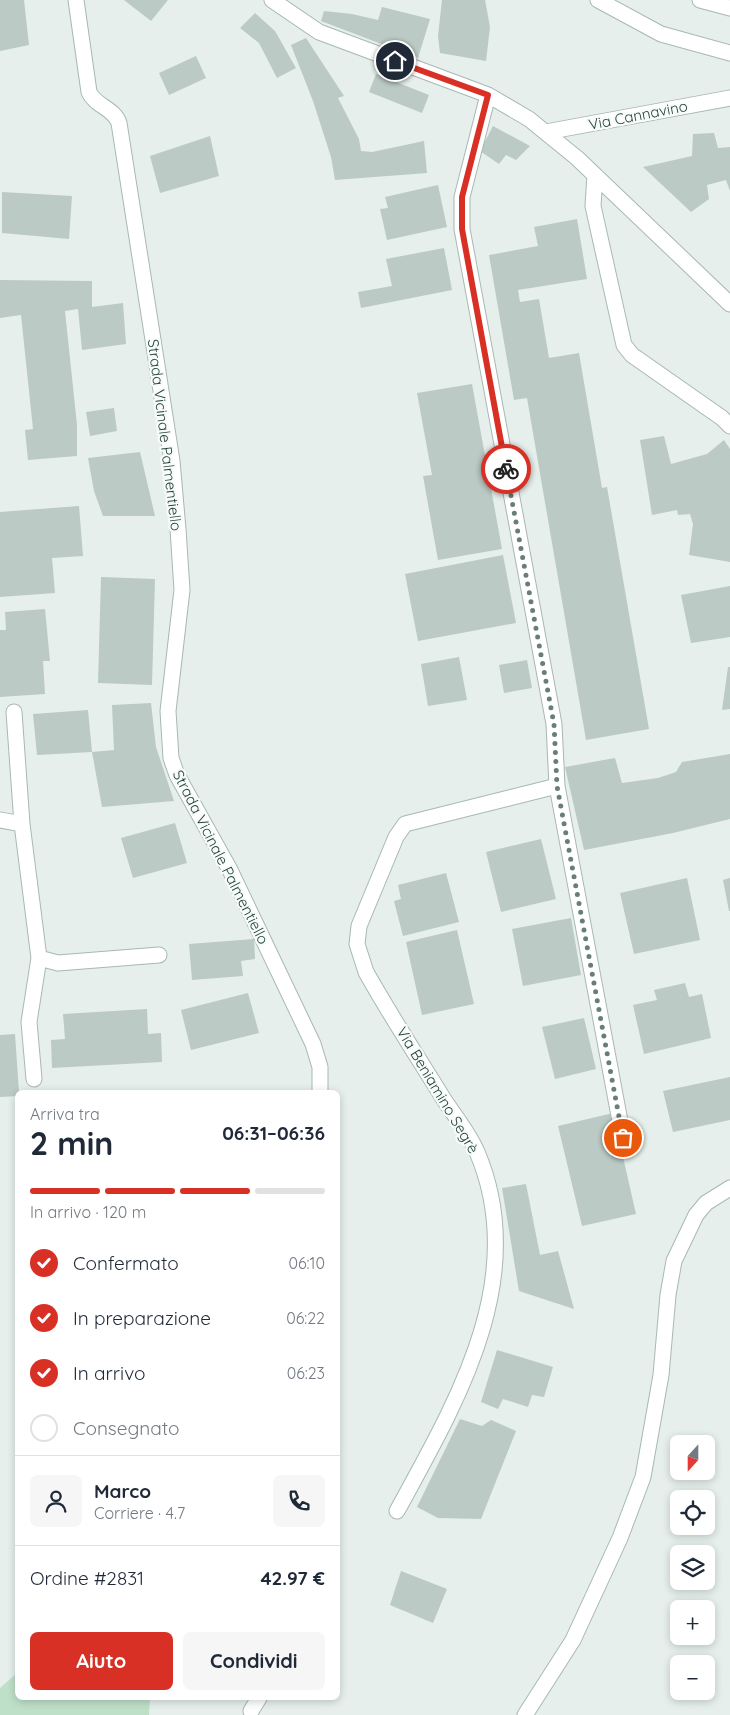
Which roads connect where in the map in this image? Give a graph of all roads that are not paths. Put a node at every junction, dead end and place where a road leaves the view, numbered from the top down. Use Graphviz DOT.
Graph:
graph roads {
  1 [pos="76,0"];
  2 [pos="272,0"];
  3 [pos="598,0"];
  4 [pos="700,0"];
  5 [pos="730,8"];
  6 [pos="730,53"];
  7 [pos="488,95"];
  8 [pos="730,98"];
  9 [pos="546,132"];
  10 [pos="595,175"];
  11 [pos="730,304"];
  12 [pos="730,426"];
  13 [pos="14,712"];
  14 [pos="557,786"];
  15 [pos="0,820"];
  16 [pos="22,824"];
  17 [pos="159,955"];
  18 [pos="39,958"];
  19 [pos="34,1079"];
  20 [pos="320,1090"];
  21 [pos="623,1138"];
  22 [pos="730,1188"];
  23 [pos="397,1510"];
  24 [pos="258,1700"];
  25 [pos="251,1711"];
  26 [pos="525,1715"];
  1 -- 20 [label="street, Strada Vicinale Palmentiello"];
  2 -- 7 [label="street"];
  3 -- 6 [label="street"];
  4 -- 5 [label="street"];
  7 -- 9 [label="street"];
  7 -- 14 [label="street"];
  8 -- 9 [label="street, Via Cannavino"];
  9 -- 10 [label="street"];
  10 -- 11 [label="street"];
  10 -- 12 [label="street"];
  13 -- 16 [label="street"];
  14 -- 21 [label="street"];
  14 -- 23 [label="street, Via Beniamino Segrè"];
  15 -- 16 [label="street"];
  16 -- 18 [label="street"];
  17 -- 18 [label="street"];
  18 -- 19 [label="street"];
  22 -- 26 [label="street"];
  24 -- 25 [label="street"];
}
